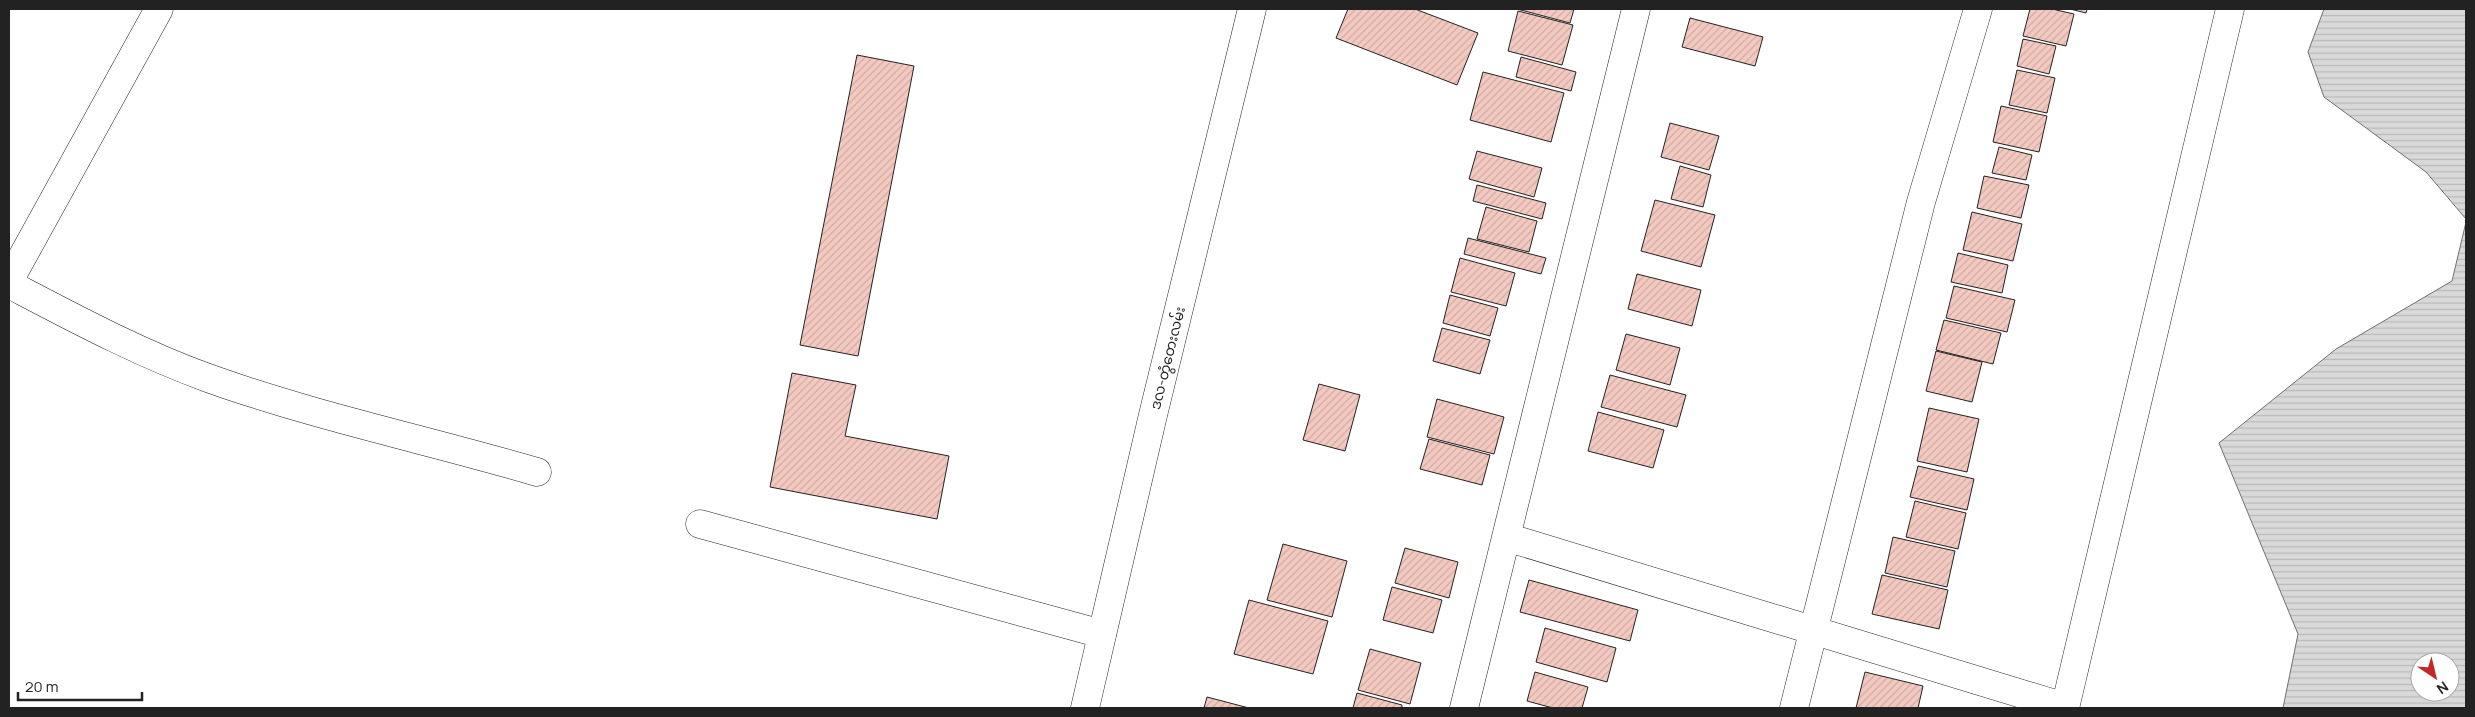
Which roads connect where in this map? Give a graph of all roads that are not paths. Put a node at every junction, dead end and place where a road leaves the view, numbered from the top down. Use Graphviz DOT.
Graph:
graph roads {
  1 [pos="159,9"];
  2 [pos="1252,9"];
  3 [pos="1636,9"];
  4 [pos="1978,9"];
  5 [pos="2230,9"];
  6 [pos="9,282"];
  7 [pos="537,472"];
  8 [pos="700,524"];
  9 [pos="1506,537"];
  10 [pos="1813,631"];
  11 [pos="1102,634"];
  12 [pos="1085,708"];
  13 [pos="1464,708"];
  14 [pos="1794,708"];
  15 [pos="2065,708"];
  1 -- 6 [label="street"];
  2 -- 11 [label="street, ဒလ-တွံတေးလမ်း"];
  3 -- 9 [label="street"];
  4 -- 10 [label="street"];
  5 -- 15 [label="street"];
  6 -- 7 [label="street"];
  8 -- 11 [label="street"];
  9 -- 10 [label="street"];
  9 -- 13 [label="street"];
  10 -- 14 [label="street"];
  10 -- 15 [label="street"];
  11 -- 12 [label="street, ဒလ-တွံတေးလမ်း"];
}
